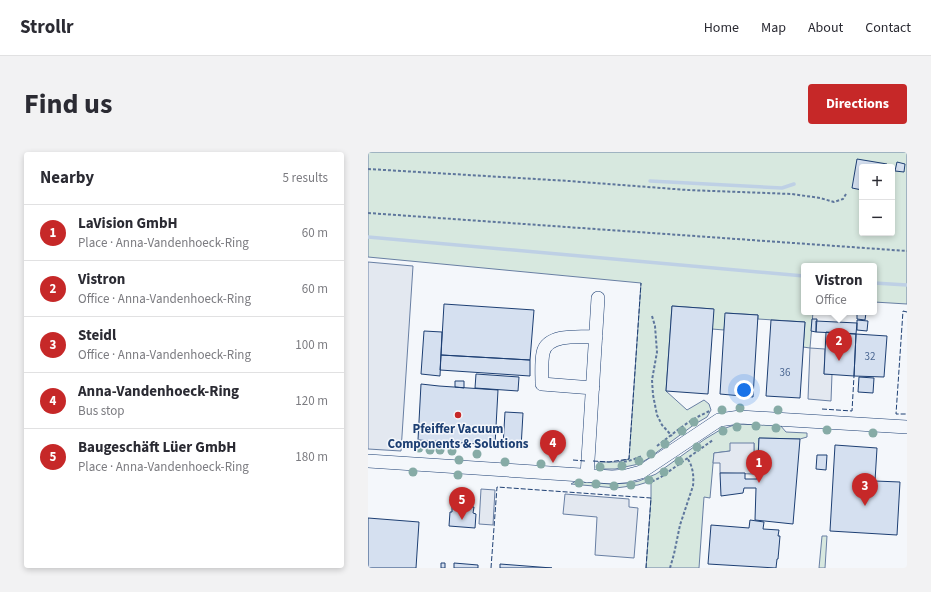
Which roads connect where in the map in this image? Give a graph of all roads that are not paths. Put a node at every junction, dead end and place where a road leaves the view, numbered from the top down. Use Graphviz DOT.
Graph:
graph roads {
  1 [pos="598,298"];
  2 [pos="596,337"];
  3 [pos="593,388"];
  4 [pos="907,427"];
  5 [pos="368,461"];
  6 [pos="587,476"];
  1 -- 2 [label="street"];
  2 -- 3 [label="street"];
  2 -- 3 [label="street"];
  3 -- 6 [label="street"];
  4 -- 6 [label="street"];
  5 -- 6 [label="street"];
}
